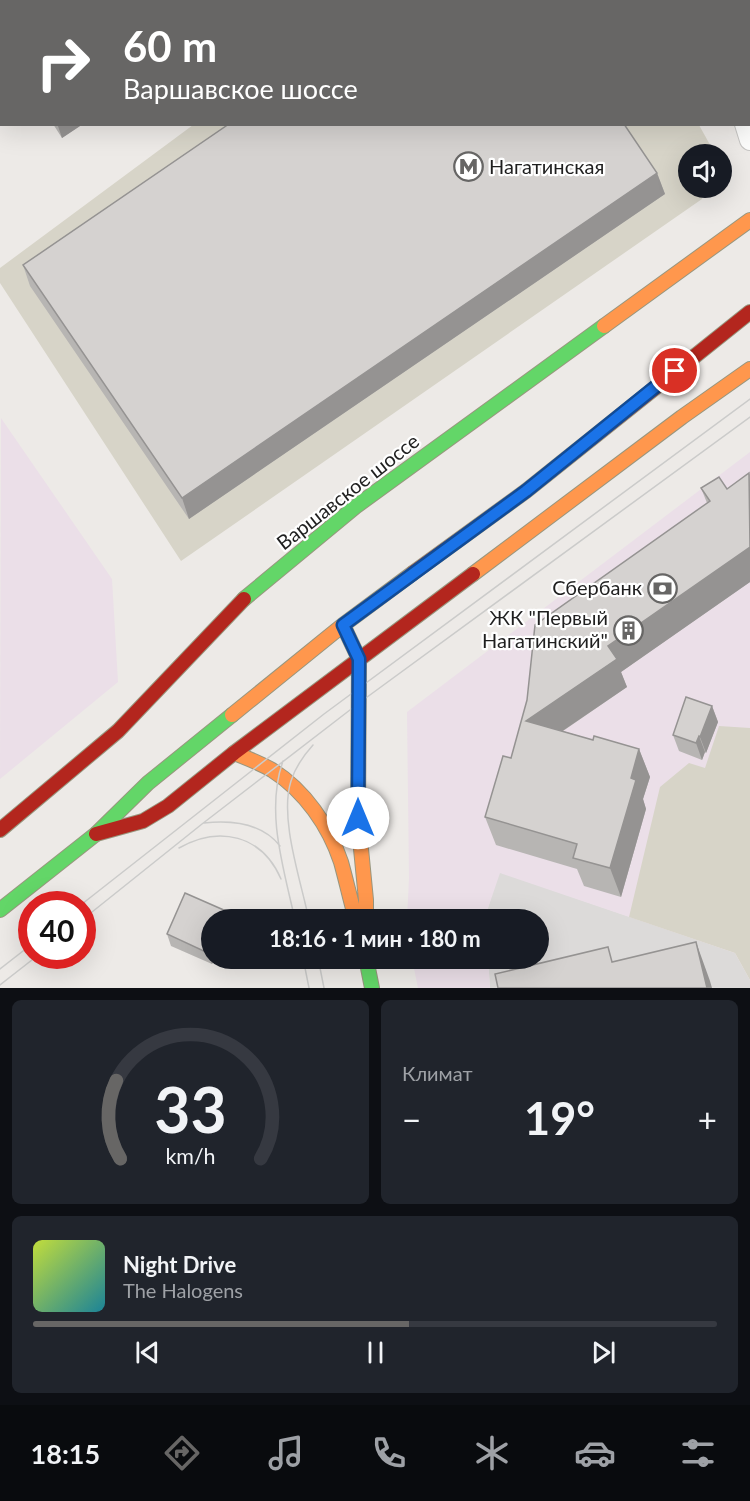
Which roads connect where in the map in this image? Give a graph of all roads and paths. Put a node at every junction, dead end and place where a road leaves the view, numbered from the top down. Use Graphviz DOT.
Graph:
graph roads {
  1 [pos="750,220"];
  2 [pos="750,312"];
  3 [pos="750,369"];
  4 [pos="343,625"];
  5 [pos="359,659"];
  6 [pos="234,753"];
  7 [pos="0,830"];
  8 [pos="96,834"];
  9 [pos="353,909"];
  10 [pos="366,909"];
  11 [pos="0,910"];
  12 [pos="368,969"];
  13 [pos="372,988"];
  1 -- 7 [label="main road, Варшавское шоссе"];
  2 -- 4 [label="main road"];
  3 -- 5 [label="main road"];
  4 -- 5 [label="main road"];
  4 -- 8 [label="main road"];
  5 -- 6 [label="main road"];
  5 -- 10 [label="main road"];
  6 -- 8 [label="main road"];
  6 -- 9 [label="main road"];
  8 -- 11 [label="main road"];
  12 -- 13 [label="main road"];
}
